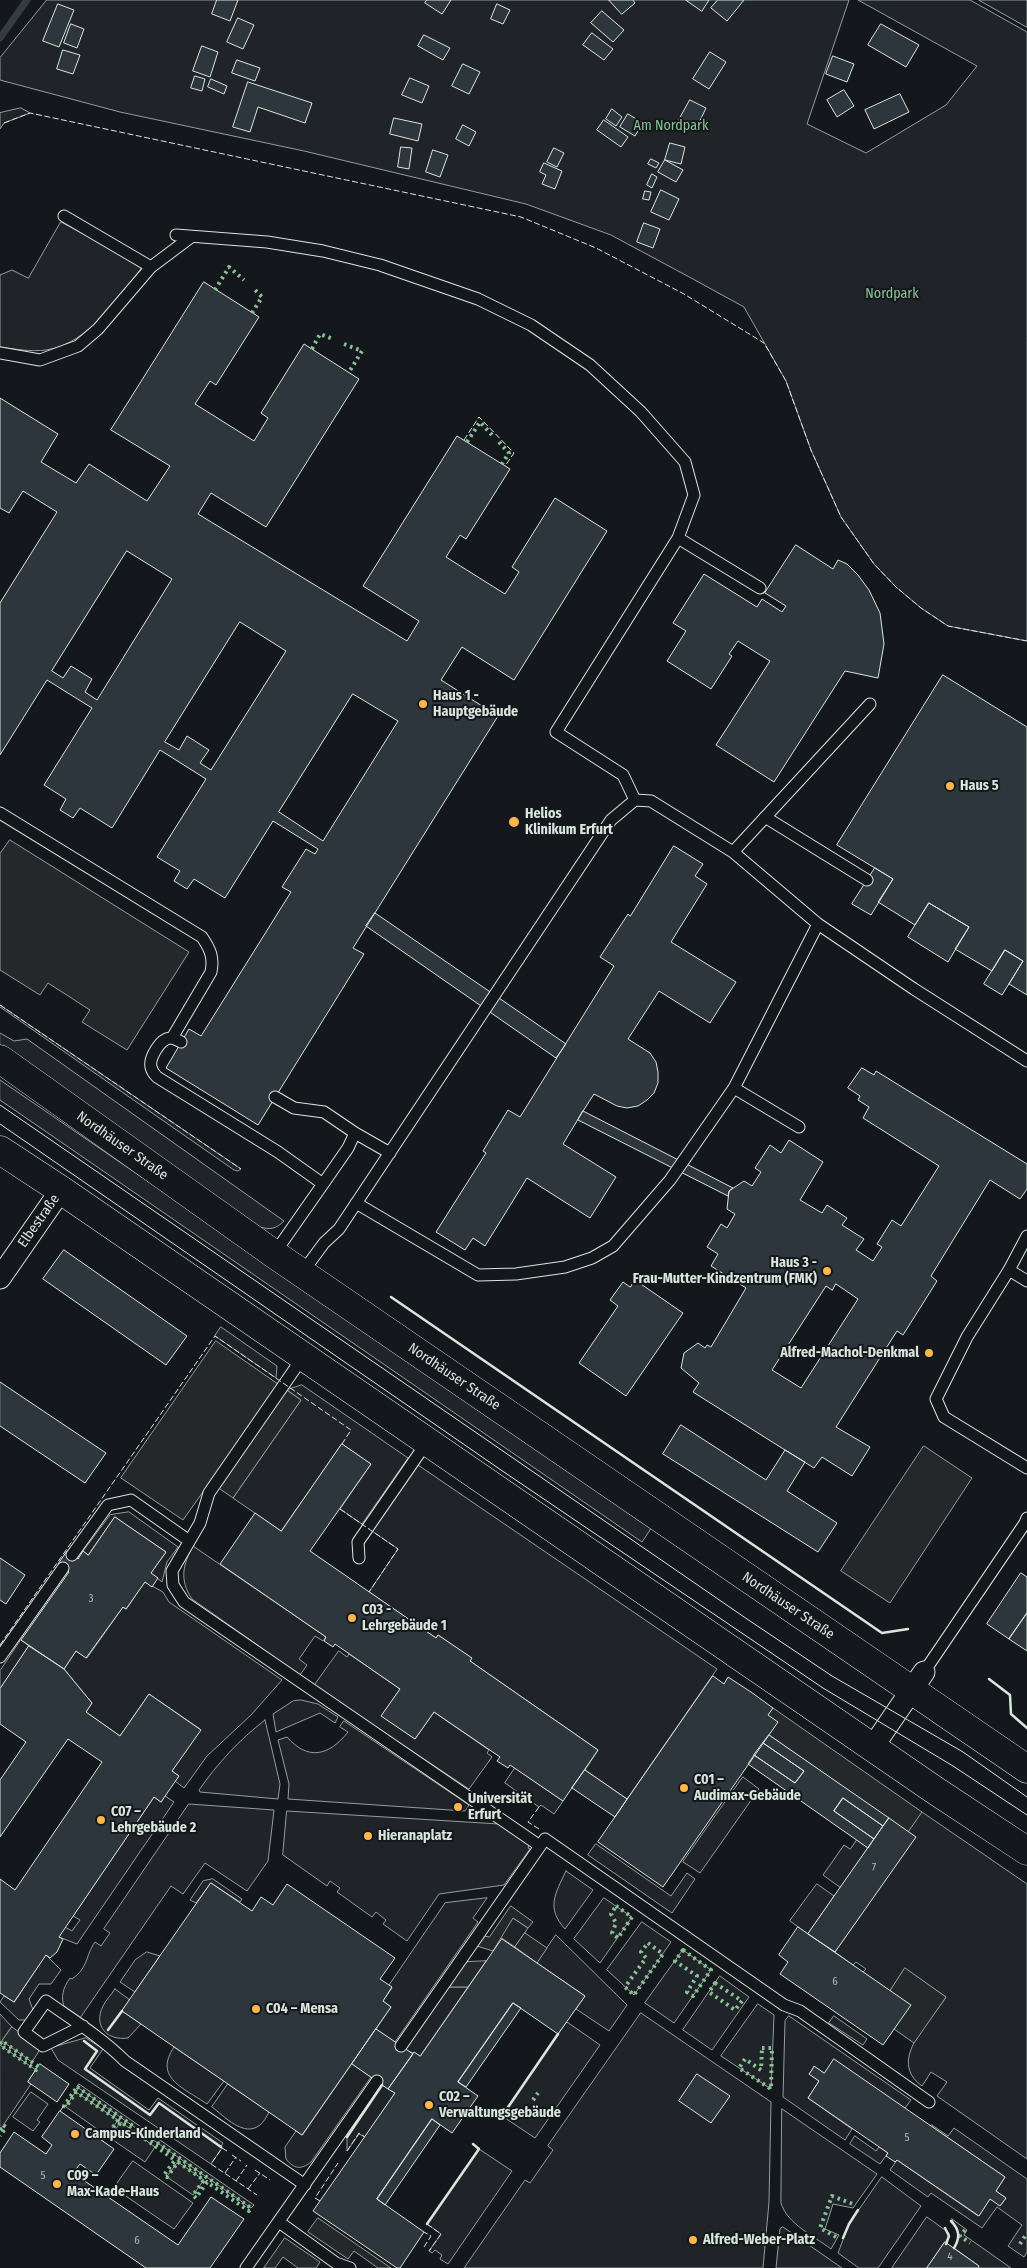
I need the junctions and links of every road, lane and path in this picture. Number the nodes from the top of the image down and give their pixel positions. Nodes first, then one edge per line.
1 (64, 216) dead end
2 (176, 235) dead end
3 (191, 237) junction
4 (151, 267) junction
5 (0, 353) edge
6 (678, 538) junction
7 (760, 588) dead end
8 (870, 704) dead end
9 (635, 800) junction
10 (0, 813) edge
11 (765, 817) junction
12 (733, 852) junction
13 (867, 880) dead end
14 (818, 924) junction
15 (0, 1059) edge
16 (1027, 1061) edge
17 (734, 1088) junction
18 (275, 1097) dead end
19 (799, 1127) dead end
20 (355, 1133) junction
21 (0, 1150) edge
22 (390, 1153) junction
23 (323, 1184) junction
24 (61, 1190) junction
25 (356, 1203) junction
26 (1027, 1236) edge
27 (274, 1254) junction
28 (1009, 1270) junction
29 (302, 1273) junction
30 (0, 1278) edge
31 (1027, 1281) edge
32 (303, 1357) junction
33 (427, 1442) junction
34 (1027, 1468) edge
35 (1027, 1518) edge
36 (188, 1540) junction
37 (72, 1555) dead end
38 (359, 1558) dead end
39 (63, 1568) dead end
40 (0, 1657) edge
41 (917, 1681) junction
42 (872, 1748) junction
43 (1027, 1769) edge
44 (542, 1843) junction
45 (1027, 1851) edge
46 (83, 2026) junction
47 (401, 2046) dead end
48 (377, 2081) dead end
49 (929, 2102) dead end
50 (305, 2185) junction
51 (279, 2222) junction
52 (246, 2268) edge
53 (350, 2268) edge

1 - 4 lane
2 - 3 lane
3 - 4 lane
3 - 6 lane
4 - 5 lane
6 - 7 lane
6 - 9 lane
8 - 11 lane
9 - 12 lane
9 - 22 lane
10 - 23 lane
11 - 12 lane
11 - 13 lane
12 - 14 lane
14 - 16 lane
14 - 17 lane
15 - 27 main road, Nordhäuser Straße
17 - 19 lane
17 - 25 lane
18 - 20 lane
20 - 22 lane
20 - 23 lane
21 - 24 main road
22 - 25 lane
23 - 27 lane
24 - 30 street, Elbestraße
24 - 32 main road
25 - 29 lane
26 - 28 lane
27 - 29 main road, Nordhäuser Straße
28 - 31 lane
28 - 34 lane
29 - 41 main road, Nordhäuser Straße
32 - 33 main road
32 - 36 lane
33 - 38 lane
33 - 42 main road
35 - 41 lane
36 - 37 lane
36 - 44 lane
39 - 40 lane
41 - 42 street
41 - 43 main road, Nordhäuser Straße
42 - 45 main road
44 - 47 lane
44 - 49 lane
46 - 46 lane
46 - 50 lane
48 - 50 lane
50 - 51 lane
51 - 52 lane
51 - 53 lane

